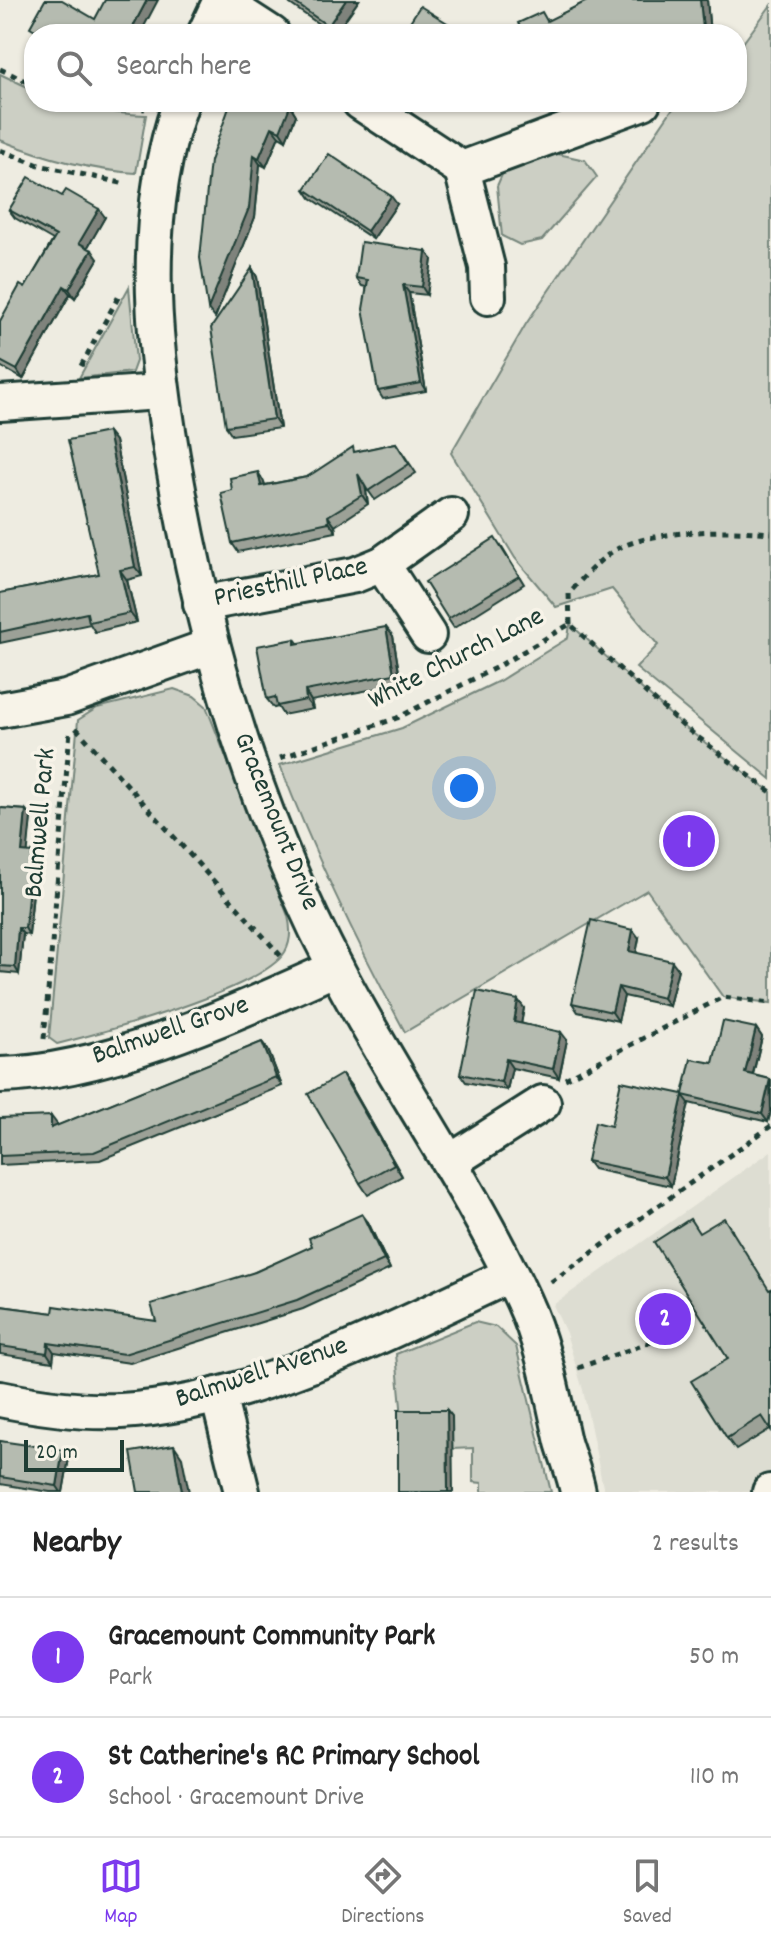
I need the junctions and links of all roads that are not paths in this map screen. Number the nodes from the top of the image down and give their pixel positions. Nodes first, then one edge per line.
1 (221, 0) edge
2 (210, 24) edge
3 (257, 24) edge
4 (179, 112) edge
5 (375, 112) edge
6 (628, 112) edge
7 (462, 169) junction
8 (494, 276) dead end
9 (160, 392) junction
10 (0, 403) edge
11 (451, 515) dead end
12 (382, 564) junction
13 (201, 604) junction
14 (428, 635) dead end
15 (211, 646) junction
16 (0, 710) edge
17 (336, 968) junction
18 (0, 1075) edge
19 (543, 1103) road end
20 (450, 1162) junction
21 (517, 1288) junction
22 (218, 1395) junction
23 (0, 1399) edge
24 (242, 1492) edge
25 (578, 1492) edge

1 - 2 street
1 - 3 street
4 - 9 street, Gracemount Drive
5 - 7 street
6 - 7 street
7 - 8 street
9 - 10 street
9 - 13 street, Gracemount Drive
11 - 12 street, Priesthill Place
12 - 13 street, Priesthill Place
12 - 14 street, Priesthill Place
13 - 15 street, Gracemount Drive
15 - 16 street
15 - 17 street, Gracemount Drive
17 - 18 street, Balmwell Grove
17 - 20 street, Gracemount Drive
19 - 20 street
20 - 21 street, Gracemount Drive
21 - 22 street, Balmwell Avenue
21 - 25 street, Gracemount Drive
22 - 23 street, Balmwell Avenue
22 - 24 street

